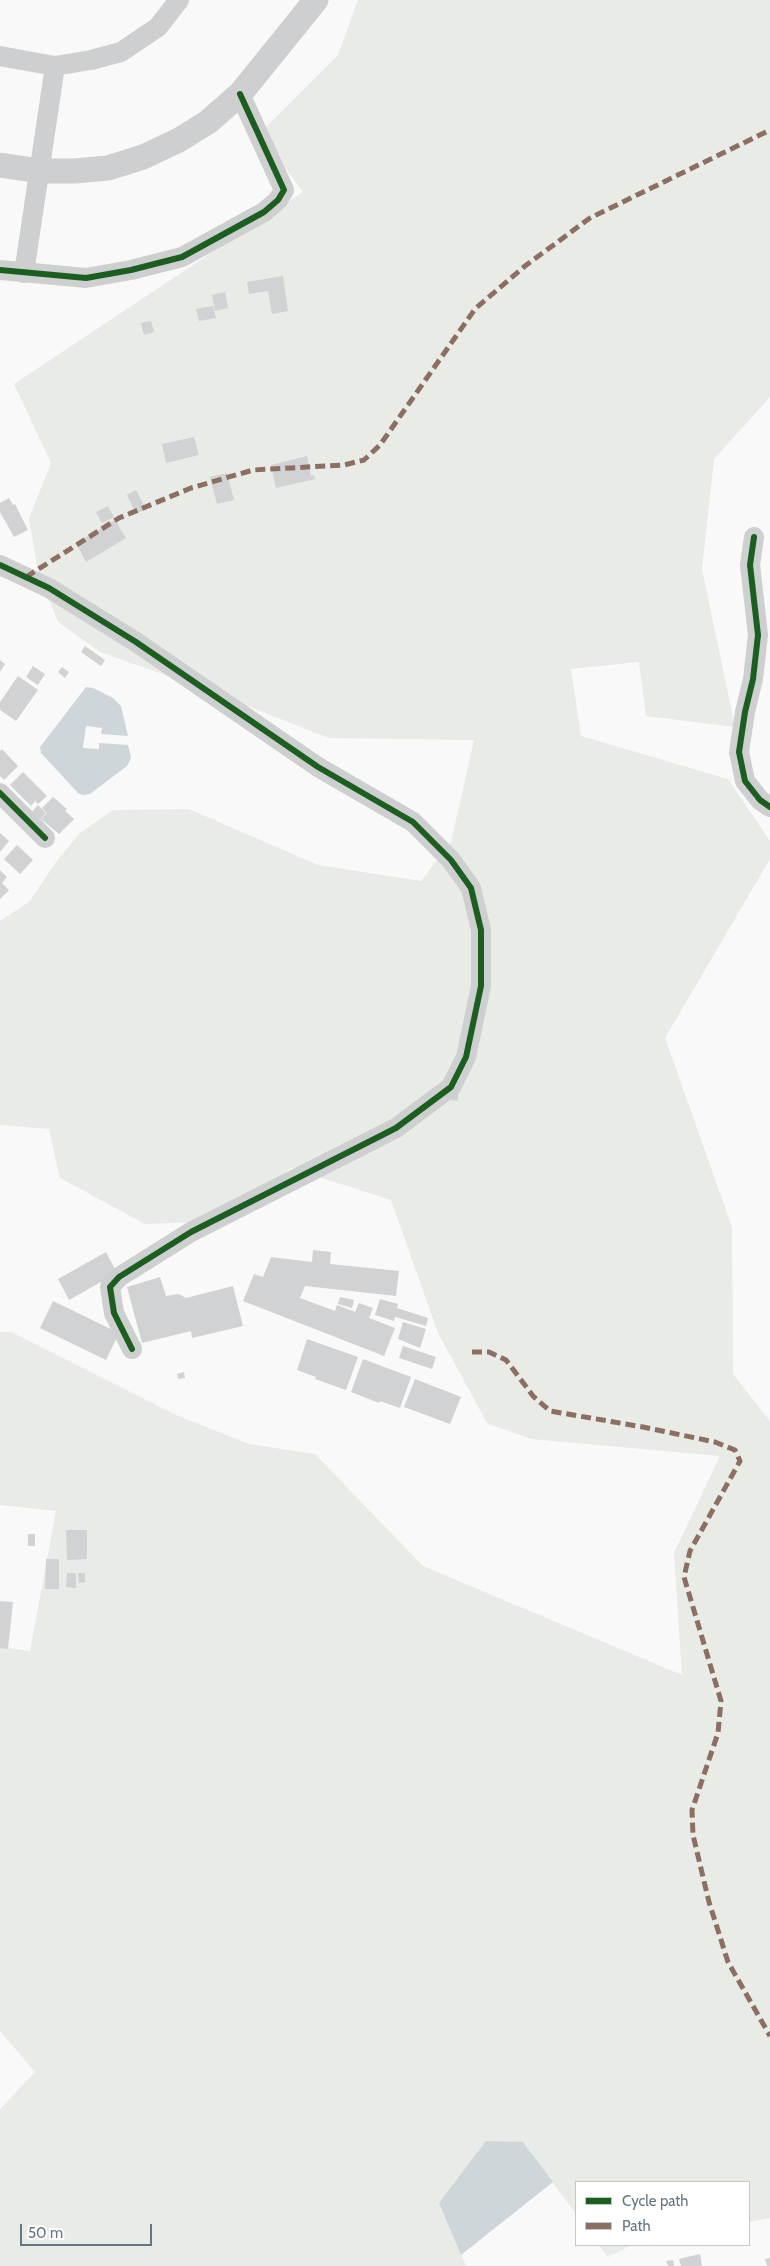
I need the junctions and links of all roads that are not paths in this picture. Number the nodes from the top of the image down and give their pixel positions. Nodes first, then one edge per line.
1 (179, 0) edge
2 (316, 0) edge
3 (0, 56) edge
4 (55, 66) junction
5 (240, 94) junction
6 (0, 165) edge
7 (40, 171) junction
8 (0, 270) edge
9 (24, 273) junction
10 (754, 537) dead end
11 (0, 565) edge
12 (0, 793) edge
13 (770, 807) edge
14 (45, 838) dead end
15 (132, 1349) dead end

1 - 4 street
2 - 5 street
3 - 4 street
4 - 7 street
5 - 7 street
5 - 9 street
6 - 7 street
7 - 9 street
8 - 9 street
10 - 13 street
11 - 15 street
12 - 14 street

